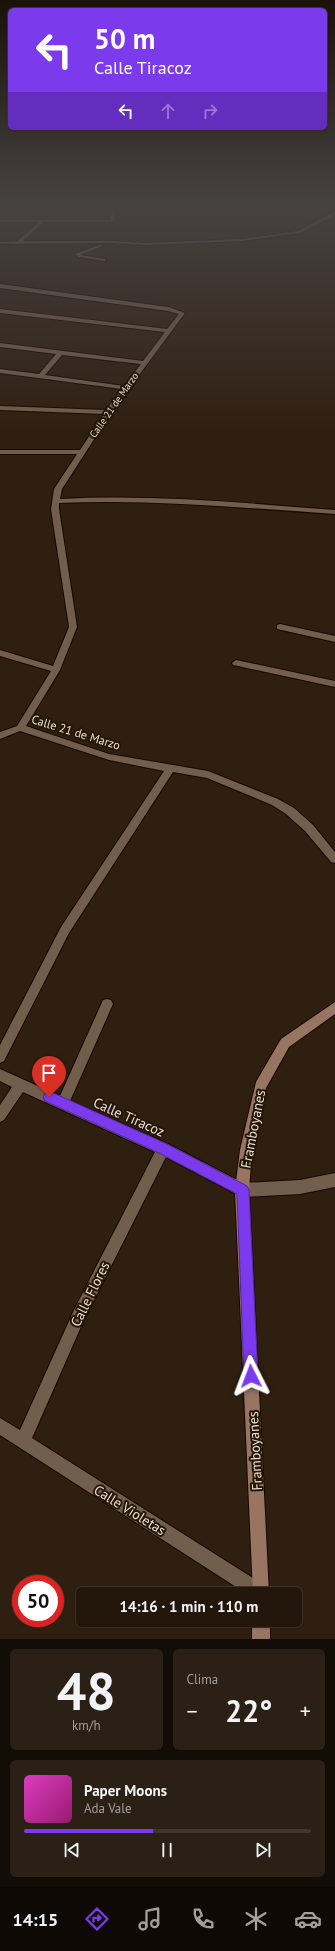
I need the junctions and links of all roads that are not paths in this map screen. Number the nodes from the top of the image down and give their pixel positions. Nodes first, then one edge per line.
1 (0, 286) edge
2 (0, 310) edge
3 (168, 331) junction
4 (0, 345) edge
5 (61, 352) junction
6 (144, 363) junction
7 (0, 371) edge
8 (40, 376) junction
9 (125, 388) junction
10 (0, 408) edge
11 (108, 412) junction
12 (0, 452) edge
13 (82, 452) junction
14 (56, 501) junction
15 (335, 512) edge
16 (280, 627) dead end
17 (335, 639) edge
18 (0, 653) edge
19 (236, 663) dead end
20 (56, 670) junction
21 (335, 684) edge
22 (20, 728) junction
23 (0, 736) edge
24 (171, 768) junction
25 (335, 859) edge
26 (107, 1004) dead end
27 (335, 1007) edge
28 (0, 1057) edge
29 (0, 1075) edge
30 (21, 1084) junction
31 (63, 1103) junction
32 (0, 1116) edge
33 (163, 1148) junction
34 (335, 1180) edge
35 (242, 1190) junction
36 (0, 1426) edge
37 (23, 1441) junction
38 (252, 1587) edge
39 (261, 1587) edge
40 (261, 1627) edge
41 (261, 1639) edge

1 - 3 street, Calle 21 de Marzo
2 - 3 street
3 - 6 street, Calle 21 de Marzo
4 - 5 street
5 - 6 street
5 - 8 street
6 - 9 street, Calle 21 de Marzo
7 - 8 street
8 - 9 street
9 - 11 street, Calle 21 de Marzo
10 - 11 street
11 - 13 street, Calle 21 de Marzo
12 - 13 street
13 - 14 street, Calle 21 de Marzo
14 - 15 street
14 - 20 street, Calle 21 de Marzo
16 - 17 street
18 - 20 street
19 - 21 street
20 - 22 street, Calle 21 de Marzo
22 - 23 street
22 - 24 street, Calle 21 de Marzo
24 - 25 street, Calle 21 de Marzo
24 - 28 street
26 - 31 street
27 - 35 main road, Framboyanes
29 - 30 street, Calle Tiracoz
30 - 31 street, Calle Tiracoz
30 - 32 street
31 - 33 street, Calle Tiracoz
33 - 35 street, Calle Tiracoz
33 - 37 street, Calle Flores
34 - 35 street
35 - 39 main road, Framboyanes
36 - 37 street, Calle Violetas
37 - 38 street, Calle Violetas
40 - 41 main road

